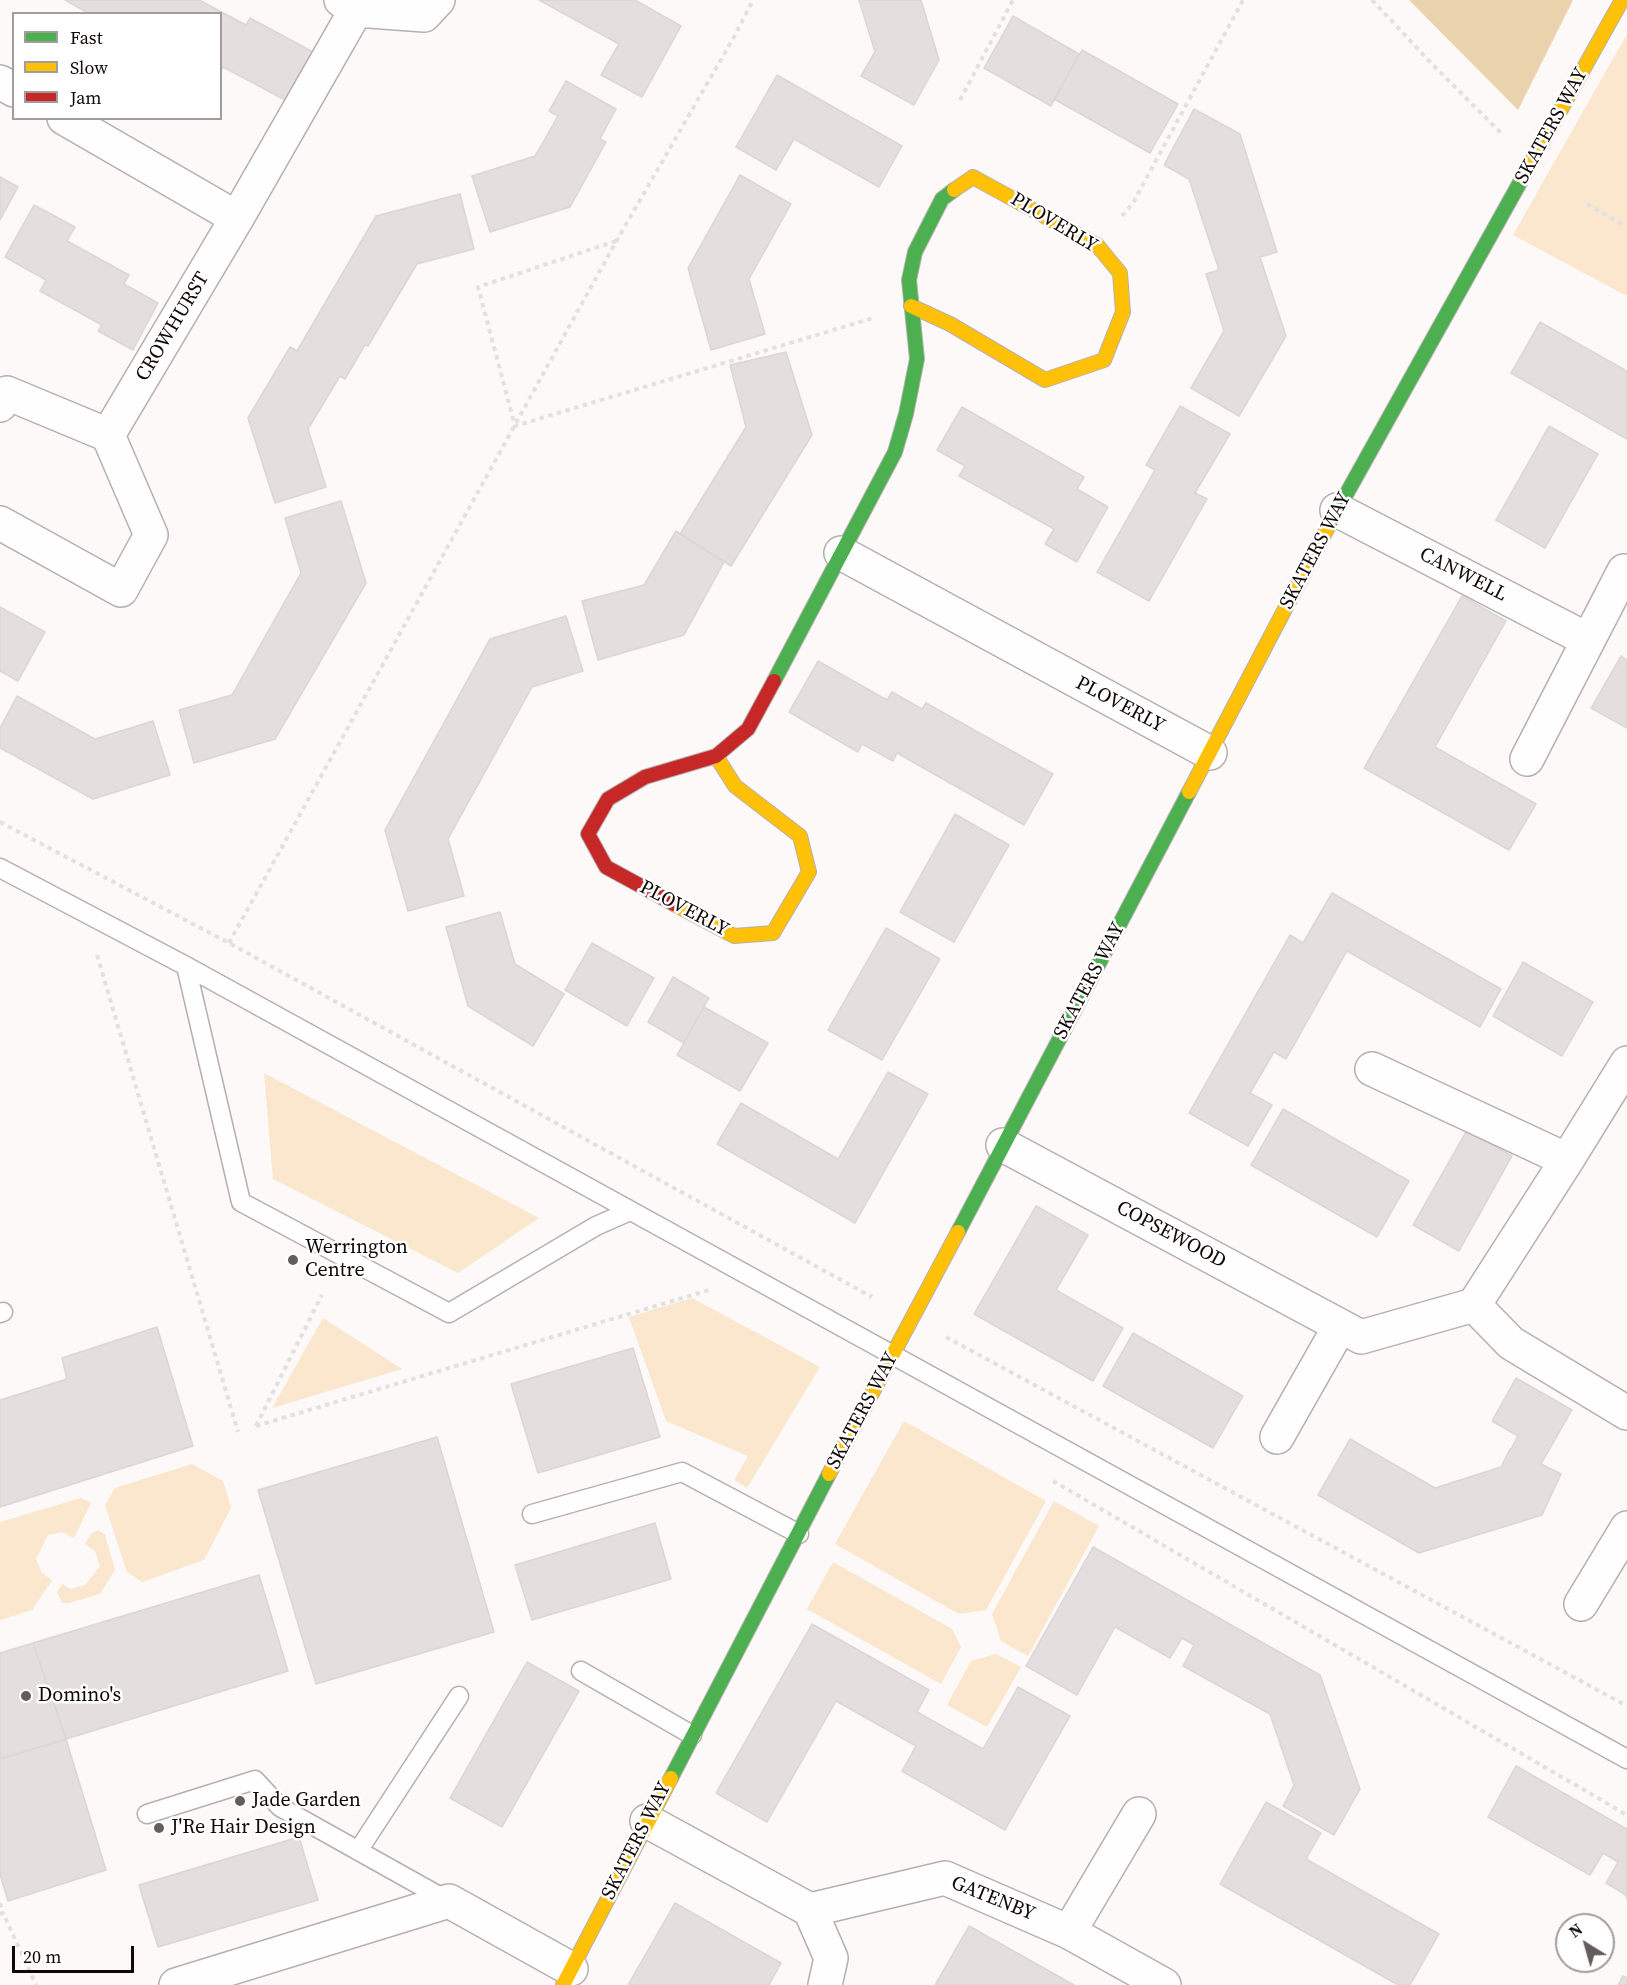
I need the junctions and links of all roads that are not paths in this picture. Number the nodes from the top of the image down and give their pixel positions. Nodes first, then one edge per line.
1 (438, 0) edge
2 (1622, 0) edge
3 (348, 5) edge
4 (67, 120) edge
5 (237, 218) junction
6 (911, 306) junction
7 (0, 405) edge
8 (108, 435) junction
9 (1337, 510) junction
10 (0, 523) edge
11 (841, 553) junction
12 (1627, 573) edge
13 (1588, 640) junction
14 (1210, 753) junction
15 (716, 756) junction
16 (1527, 759) dead end
17 (0, 868) edge
18 (186, 966) junction
19 (1627, 1063) edge
20 (1372, 1069) dead end
21 (1003, 1145) junction
22 (1567, 1160) junction
23 (630, 1211) junction
24 (1474, 1305) junction
25 (1340, 1326) junction
26 (893, 1355) junction
27 (1627, 1413) edge
28 (1276, 1437) dead end
29 (532, 1514) dead end
30 (1627, 1528) edge
31 (799, 1534) junction
32 (1581, 1604) dead end
33 (581, 1671) dead end
34 (459, 1696) dead end
35 (692, 1735) junction
36 (1627, 1760) edge
37 (147, 1814) dead end
38 (1139, 1814) dead end
39 (647, 1821) junction
40 (358, 1851) junction
41 (449, 1901) junction
42 (810, 1910) junction
43 (1069, 1932) junction
44 (567, 1977) edge
45 (176, 1985) edge
46 (825, 1985) edge
47 (1164, 1985) edge

1 - 3 street, CROWHURST
2 - 9 street, SKATERS WAY
3 - 5 street, CROWHURST
4 - 5 street
5 - 8 street, CROWHURST
6 - 6 street, PLOVERLY
6 - 11 street, PLOVERLY
7 - 8 street
8 - 10 street
9 - 13 street, CANWELL
9 - 14 street, SKATERS WAY
11 - 14 street, PLOVERLY
11 - 15 street, PLOVERLY
12 - 13 street
13 - 16 street
14 - 21 street, SKATERS WAY
15 - 15 street, PLOVERLY
17 - 18 lane
18 - 23 lane
18 - 23 lane
19 - 22 street
20 - 22 street
21 - 25 street, COPSEWOOD
21 - 26 street, SKATERS WAY
22 - 24 street
23 - 26 lane
24 - 25 street, COPSEWOOD
24 - 27 street
25 - 28 street
26 - 31 street, SKATERS WAY
26 - 36 lane
29 - 31 lane
30 - 32 street
31 - 35 street, SKATERS WAY
33 - 35 lane
34 - 40 lane
35 - 39 street, SKATERS WAY
37 - 40 lane
38 - 43 street
39 - 42 street
39 - 44 street, SKATERS WAY
40 - 41 lane
41 - 44 street, SKATERS WAY
41 - 45 street
42 - 43 street, GATENBY
42 - 46 street
43 - 47 street, GATENBY

